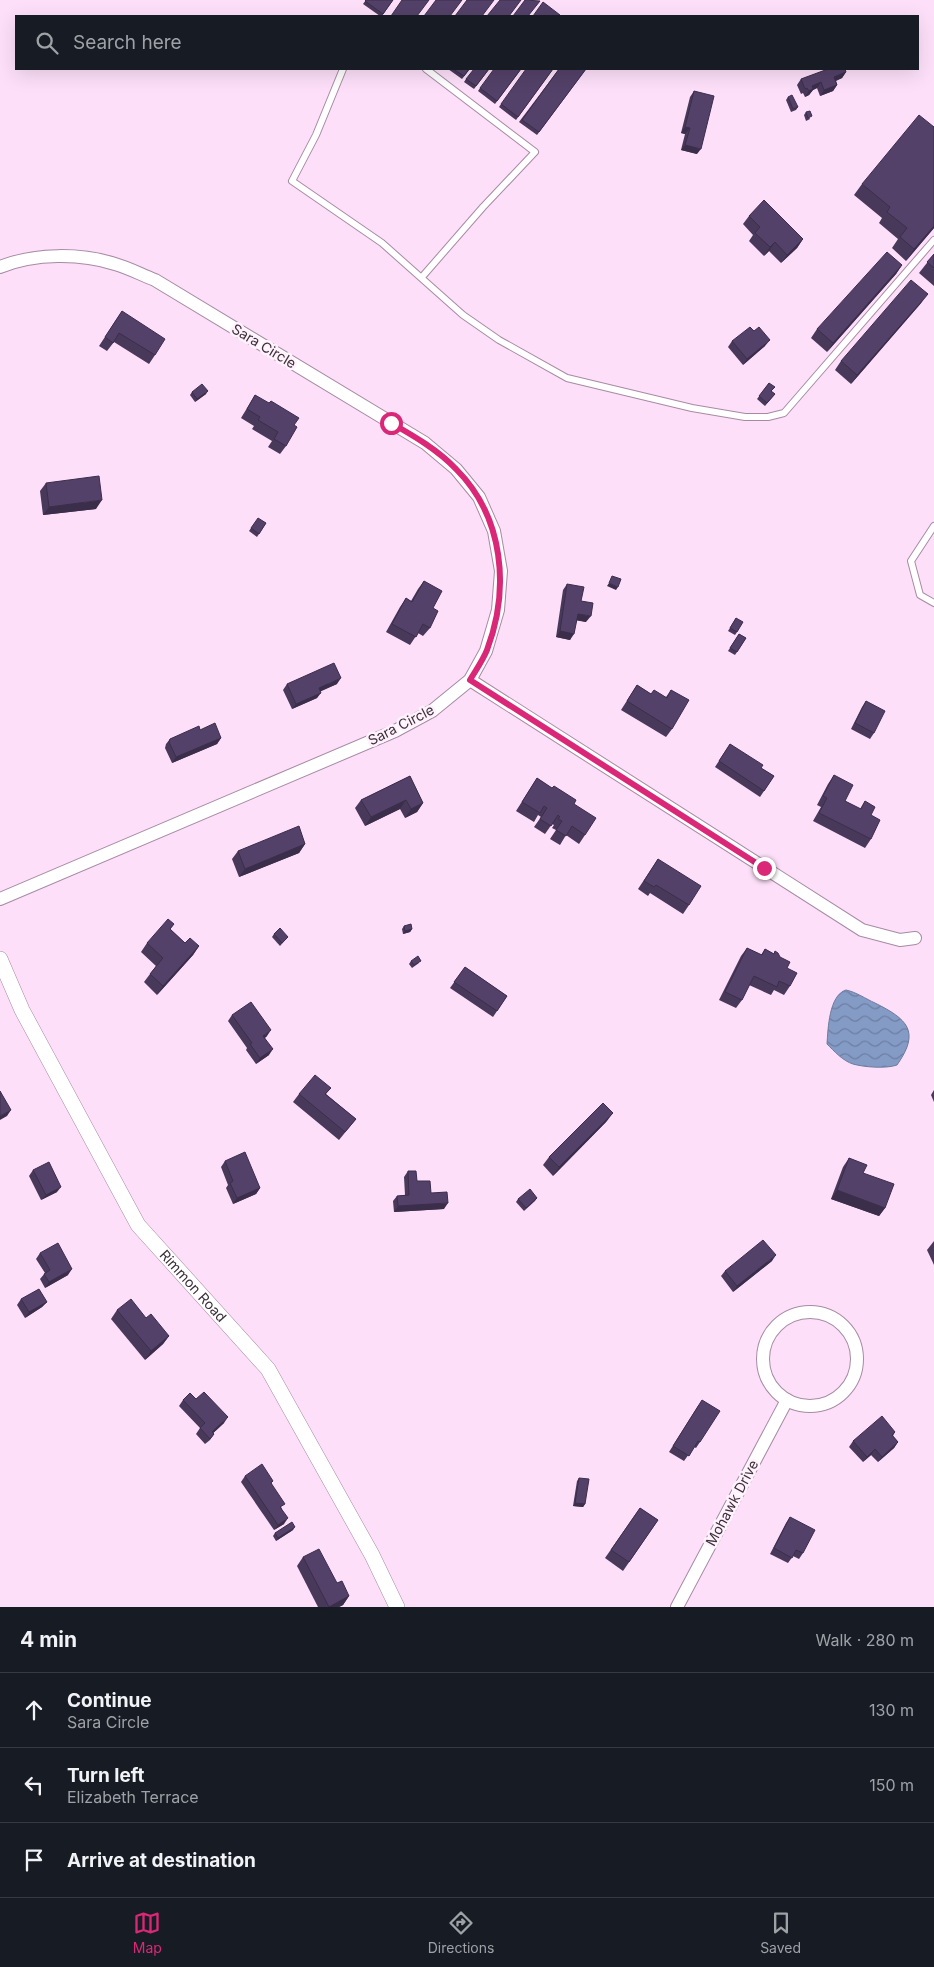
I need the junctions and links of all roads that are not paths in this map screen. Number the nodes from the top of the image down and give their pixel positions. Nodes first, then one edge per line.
1 (343, 70) edge
2 (427, 70) edge
3 (934, 240) edge
4 (0, 267) edge
5 (422, 277) junction
6 (934, 526) edge
7 (934, 603) edge
8 (470, 680) junction
9 (0, 898) edge
10 (915, 938) dead end
11 (0, 959) edge
12 (787, 1400) junction
13 (396, 1607) edge
14 (677, 1607) edge

1 - 5 lane
2 - 5 lane
3 - 5 lane
4 - 8 street, Sara Circle
6 - 7 lane
8 - 9 street, Sara Circle
8 - 10 street
11 - 13 street, Rimmon Road
12 - 12 street
12 - 14 street, Mohawk Drive

